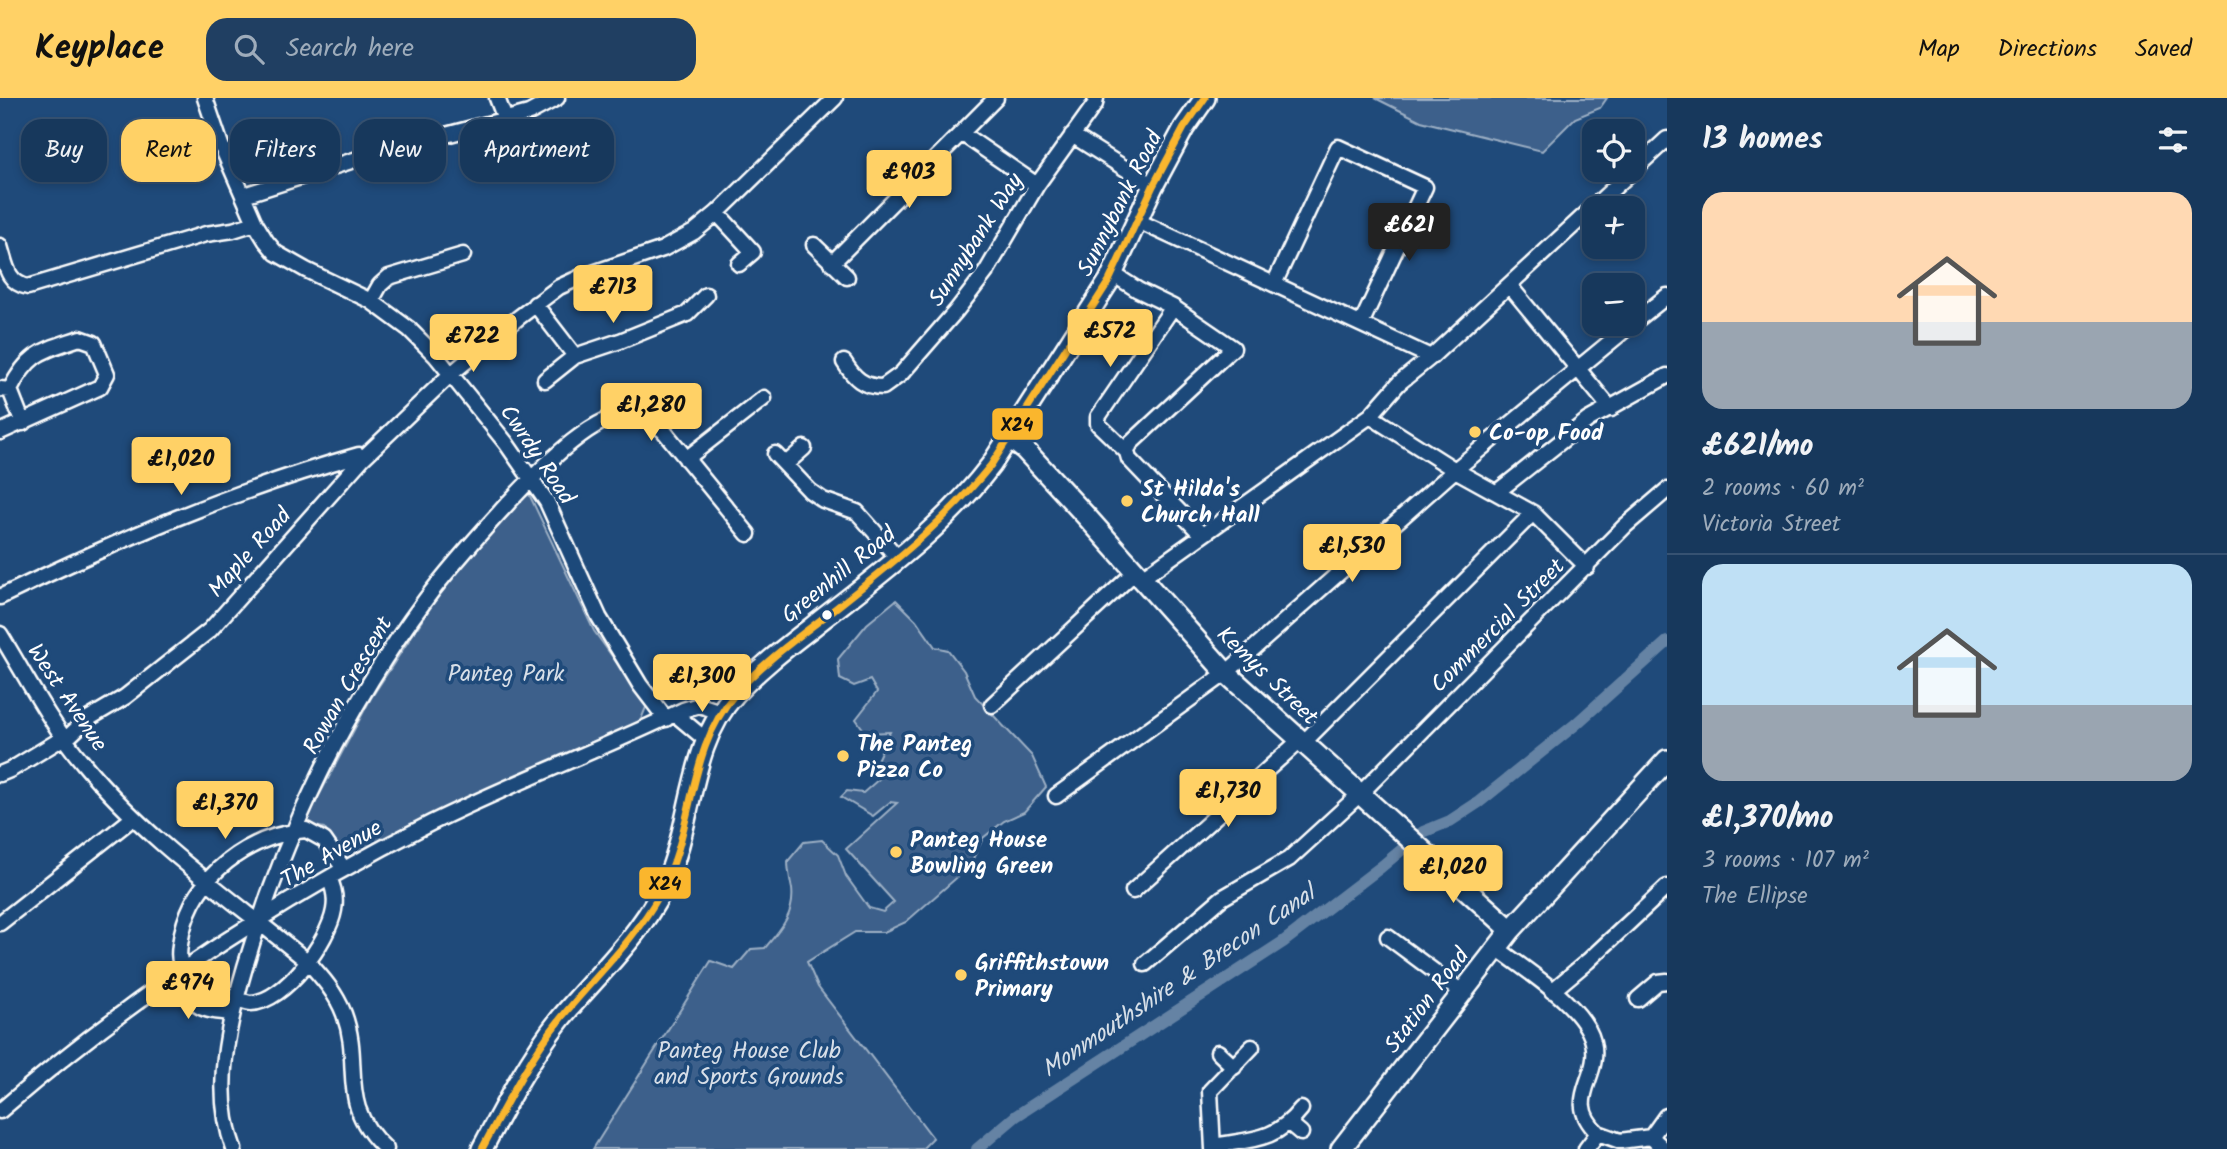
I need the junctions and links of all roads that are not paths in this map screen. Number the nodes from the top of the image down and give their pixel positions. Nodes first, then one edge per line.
1 (205, 98) edge
2 (497, 98) edge
3 (557, 98) edge
4 (835, 98) edge
5 (996, 98) edge
6 (1096, 98) edge
7 (1205, 98) edge
8 (505, 119) joint
9 (460, 131) edge
10 (961, 133) junction
11 (1072, 135) junction
12 (1667, 140) edge
13 (1037, 186) junction
14 (1153, 186) junction
15 (244, 195) junction
16 (717, 213) junction
17 (1138, 221) junction
18 (255, 223) junction
19 (814, 245) dead end
20 (0, 246) edge
21 (463, 255) dead end
22 (832, 263) junction
23 (739, 264) dead end
24 (1113, 274) junction
25 (847, 277) dead end
26 (1274, 284) junction
27 (1509, 285) junction
28 (706, 295) dead end
29 (1667, 296) edge
30 (371, 301) junction
31 (535, 304) junction
32 (1173, 307) junction
33 (1645, 313) edge
34 (1361, 324) junction
35 (1616, 336) edge
36 (575, 356) junction
37 (1431, 357) junction
38 (844, 362) dead end
39 (1577, 367) junction
40 (451, 374) junction
41 (1667, 376) edge
42 (545, 380) dead end
43 (5, 390) edge
44 (764, 398) dead end
45 (1611, 409) junction
46 (1370, 416) junction
47 (23, 423) junction
48 (0, 432) edge
49 (1008, 437) junction
50 (804, 448) dead end
51 (1127, 452) junction
52 (362, 459) junction
53 (686, 459) junction
54 (1455, 470) junction
55 (531, 479) junction
56 (1667, 490) edge
57 (1497, 492) junction
58 (1533, 513) junction
59 (748, 534) dead end
60 (1202, 535) junction
61 (898, 558) junction
62 (1587, 567) junction
63 (1139, 575) junction
64 (0, 597) edge
65 (0, 634) edge
66 (1226, 673) junction
67 (992, 705) dead end
68 (721, 712) junction
69 (670, 716) junction
70 (64, 739) junction
71 (706, 740) junction
72 (1301, 742) junction
73 (1667, 760) edge
74 (0, 774) edge
75 (1360, 794) junction
76 (1056, 796) dead end
77 (133, 818) junction
78 (293, 832) junction
79 (344, 869) junction
80 (329, 878) junction
81 (207, 881) junction
82 (1667, 887) edge
83 (1133, 891) dead end
84 (258, 921) junction
85 (0, 923) edge
86 (1511, 930) junction
87 (1388, 937) dead end
88 (1497, 948) junction
89 (307, 961) junction
90 (1145, 964) dead end
91 (178, 973) junction
92 (1667, 981) edge
93 (1552, 991) junction
94 (1462, 992) junction
95 (1638, 999) dead end
96 (234, 1006) junction
97 (1252, 1047) dead end
98 (1218, 1052) dead end
99 (1234, 1067) junction
100 (1301, 1109) dead end
101 (0, 1111) edge
102 (1666, 1116) edge
103 (1598, 1133) junction
104 (1651, 1137) junction
105 (1213, 1147) edge
106 (234, 1149) edge
107 (386, 1149) edge
108 (482, 1149) edge
109 (1341, 1149) edge
110 (1586, 1149) edge
111 (1664, 1149) edge

1 - 15 street, Cwrdy Road
2 - 8 street
3 - 8 street
4 - 16 street, Maple Road
5 - 10 street
6 - 11 street, Sunnybank Way
7 - 14 street, Sunnybank Road
9 - 15 street
10 - 13 street
10 - 22 street
11 - 13 street, Sunnybank Way
11 - 14 street
12 - 27 street
13 - 38 street, Sunnybank Way
14 - 17 street, Sunnybank Road
15 - 18 street, Cwrdy Road
16 - 23 street
16 - 31 street, Maple Road
17 - 24 street, Sunnybank Road
17 - 26 street
18 - 20 street
18 - 30 street, Cwrdy Road
19 - 22 street
21 - 30 street
22 - 25 street
24 - 32 street
24 - 49 street, Sunnybank Road
26 - 34 street
26 - 34 street
27 - 37 street
27 - 39 street
28 - 36 street
29 - 33 street
30 - 40 street, Cwrdy Road
31 - 36 street
31 - 40 street, Maple Road
32 - 51 street
32 - 51 street
34 - 37 street
35 - 39 street
36 - 42 street
37 - 46 street
39 - 45 street
39 - 54 street
40 - 52 street, Maple Road
40 - 55 street, Cwrdy Road
41 - 45 street
43 - 47 street
43 - 47 street
44 - 53 street
45 - 57 street
46 - 54 street
46 - 60 street
47 - 48 street
49 - 61 street, Greenhill Road
49 - 63 street, Kemys Street
50 - 61 street
51 - 60 street
52 - 64 street
52 - 70 street, Maple Road
53 - 55 street, Rowan Crescent
53 - 59 street, Rowan Crescent
54 - 57 street
54 - 66 street
55 - 69 street, Cwrdy Road
55 - 78 street, Rowan Crescent
56 - 62 street, Commercial Street
57 - 58 street
58 - 62 street
58 - 72 street
60 - 63 street
61 - 68 street, Greenhill Road
62 - 75 street, Commercial Street
63 - 66 street, Kemys Street
63 - 67 street
65 - 70 street, West Avenue
66 - 72 street, Kemys Street
66 - 76 street
68 - 69 street, The Avenue
68 - 71 street, Greenhill Road
69 - 71 street, Cwrdy Road
69 - 79 street, The Avenue
70 - 74 street, Maple Road
70 - 77 street, West Avenue
71 - 108 street, Greenhill Road
72 - 75 street, Kemys Street
72 - 83 street
73 - 86 street, Station Road
75 - 86 street, Kemys Street
75 - 90 street, Commercial Street
77 - 81 street, West Avenue
77 - 85 street
78 - 79 street
78 - 81 street
78 - 84 street, Rowan Crescent
79 - 80 street, The Avenue
80 - 84 street, The Avenue
80 - 89 street
81 - 84 street, West Avenue
81 - 91 street
82 - 93 street
84 - 89 street, West Avenue
84 - 91 street, The Avenue
84 - 96 street, Rowan Crescent
86 - 88 street, Station Road
87 - 94 street
88 - 93 street
88 - 94 street, Station Road
89 - 96 street
89 - 107 street, West Avenue
91 - 96 street
91 - 101 street, The Avenue
92 - 95 street
93 - 103 street
94 - 109 street, Station Road
96 - 106 street, Rowan Crescent
97 - 99 street
98 - 99 street
99 - 105 street
100 - 105 street
102 - 104 street
103 - 104 street
103 - 110 street
104 - 111 street

